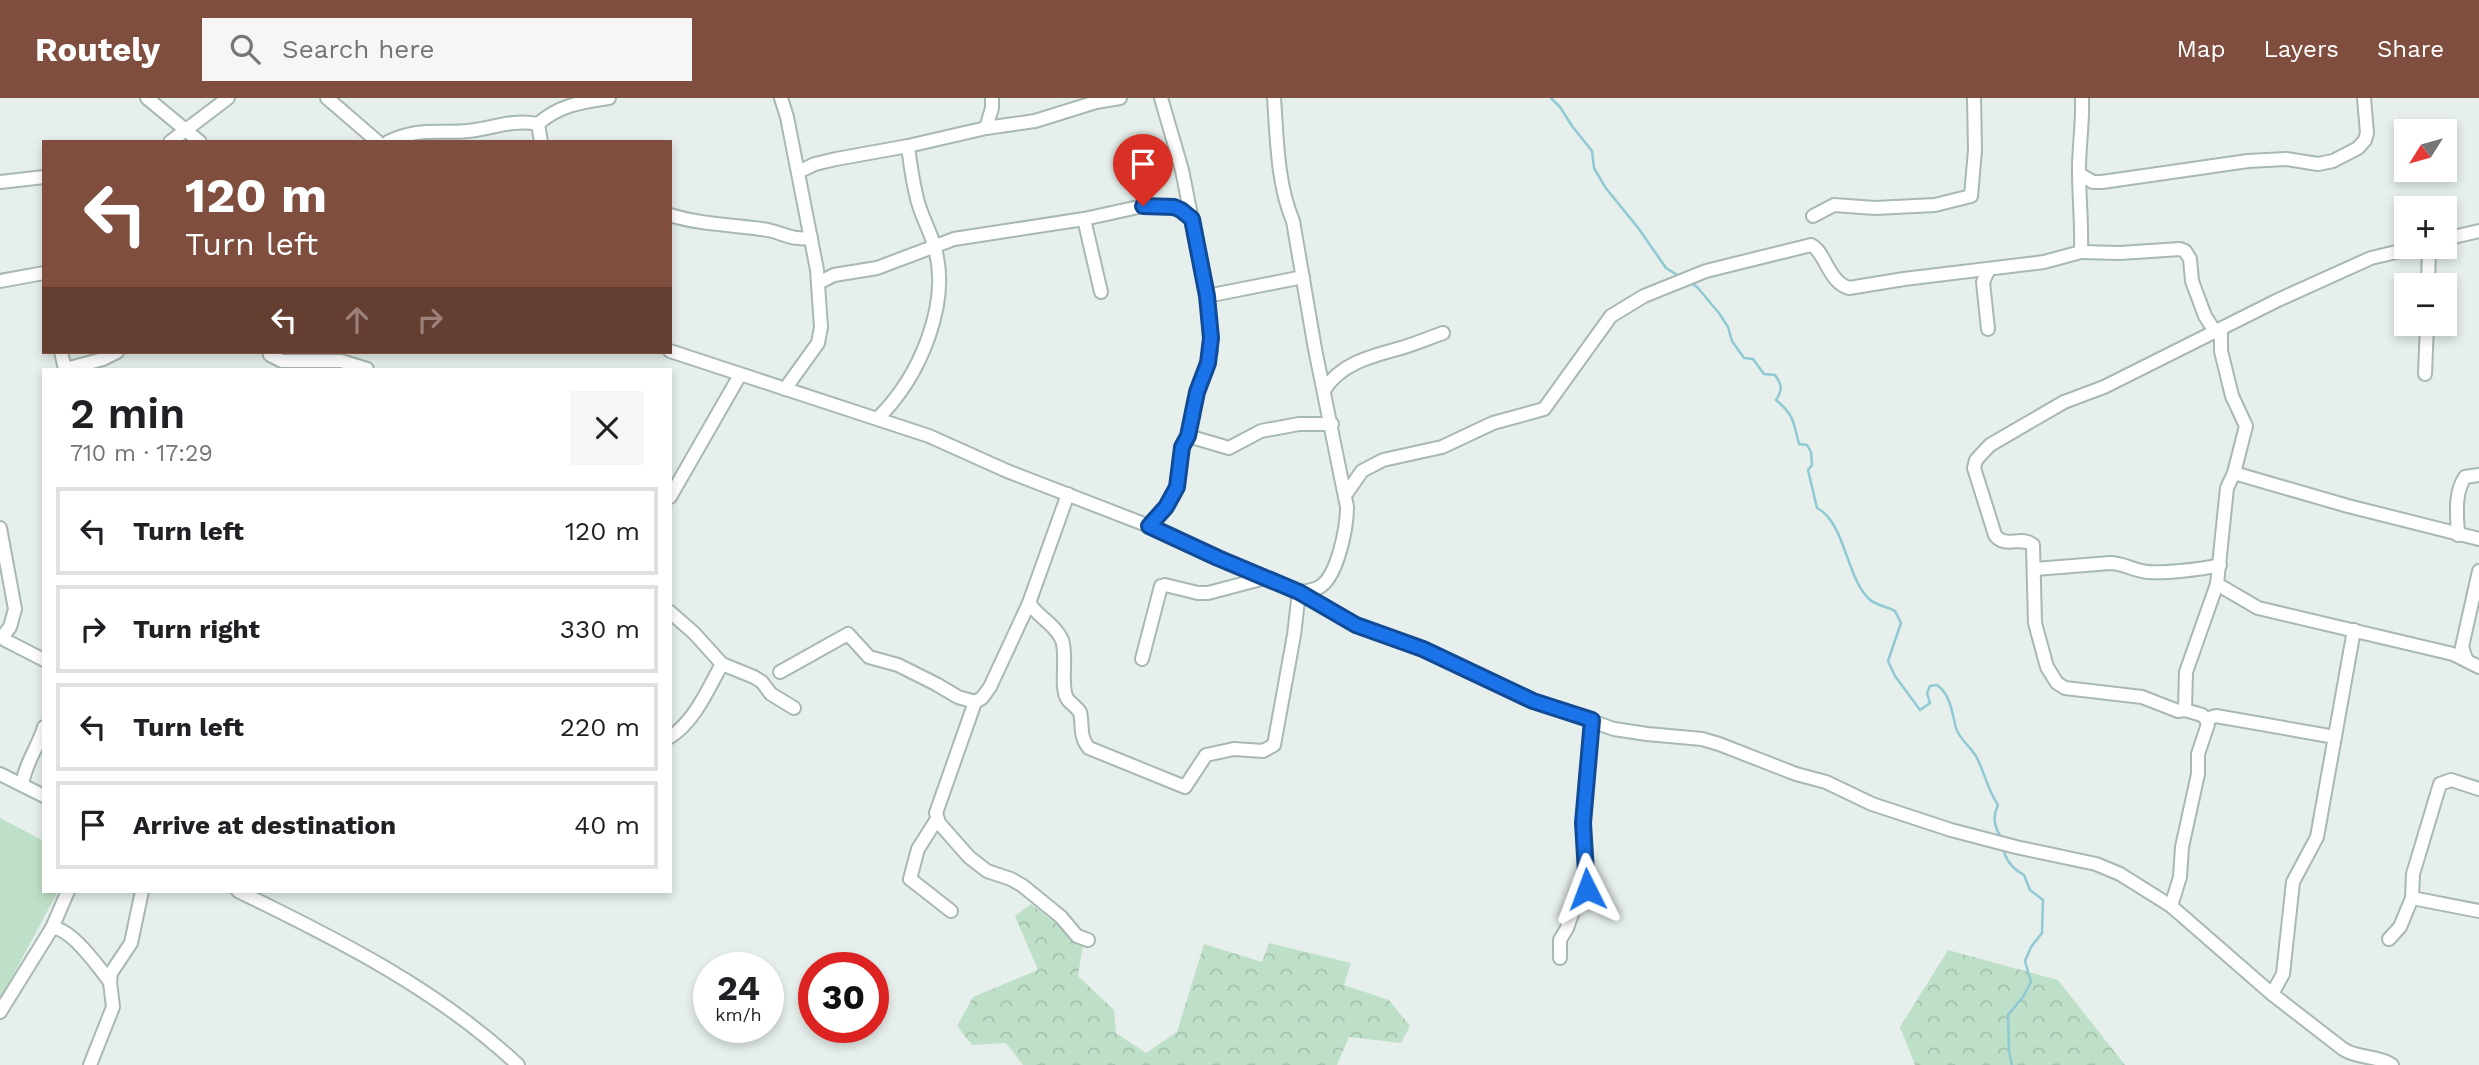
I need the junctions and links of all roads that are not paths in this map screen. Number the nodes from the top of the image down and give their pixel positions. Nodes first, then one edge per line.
1 (147, 98) edge
2 (228, 98) edge
3 (327, 98) edge
4 (609, 98) edge
5 (781, 98) edge
6 (992, 98) edge
7 (1120, 98) edge
8 (1161, 98) edge
9 (1274, 98) edge
10 (1974, 98) edge
11 (2082, 98) edge
12 (2364, 98) edge
13 (538, 124) junction
14 (986, 128) junction
15 (184, 130) junction
16 (172, 140) edge
17 (197, 140) edge
18 (376, 140) edge
19 (393, 140) edge
20 (541, 140) edge
21 (908, 146) junction
22 (798, 172) junction
23 (2079, 174) junction
24 (42, 177) edge
25 (0, 182) edge
26 (672, 216) edge
27 (1813, 216) dead end
28 (1084, 219) junction
29 (1192, 219) junction
30 (2479, 231) edge
31 (2457, 236) edge
32 (811, 238) junction
33 (935, 247) junction
34 (2081, 252) junction
35 (2394, 252) edge
36 (1988, 271) junction
37 (42, 273) edge
38 (1303, 277) junction
39 (0, 281) edge
40 (818, 283) junction
41 (1101, 292) dead end
42 (1207, 296) junction
43 (1988, 329) dead end
44 (2219, 331) junction
45 (1443, 333) dead end
46 (2427, 336) edge
47 (672, 352) edge
48 (113, 354) edge
49 (271, 354) edge
50 (70, 368) edge
51 (364, 368) edge
52 (2425, 374) dead end
53 (740, 375) junction
54 (785, 389) junction
55 (1324, 390) junction
56 (879, 418) junction
57 (1332, 424) junction
58 (1188, 436) junction
59 (2234, 473) junction
60 (2479, 475) edge
61 (672, 493) edge
62 (1068, 494) junction
63 (1346, 494) junction
64 (1149, 526) junction
65 (0, 528) edge
66 (2458, 535) junction
67 (2478, 542) edge
68 (2220, 565) junction
69 (2035, 569) junction
70 (2479, 571) edge
71 (1265, 578) junction
72 (2217, 583) junction
73 (1299, 592) junction
74 (1029, 603) junction
75 (672, 614) edge
76 (2354, 630) junction
77 (2460, 653) junction
78 (42, 659) edge
79 (1142, 659) dead end
80 (722, 664) junction
81 (2479, 667) edge
82 (780, 672) dead end
83 (975, 702) junction
84 (794, 708) dead end
85 (2185, 710) junction
86 (2207, 719) junction
87 (1592, 720) junction
88 (42, 733) edge
89 (672, 736) edge
90 (2335, 737) junction
91 (0, 774) edge
92 (22, 785) junction
93 (2479, 789) edge
94 (42, 795) edge
95 (937, 819) junction
96 (67, 893) edge
97 (142, 893) edge
98 (242, 893) edge
99 (2412, 898) junction
100 (2171, 906) junction
101 (951, 911) dead end
102 (2479, 911) edge
103 (52, 928) junction
104 (2389, 939) dead end
105 (1088, 940) dead end
106 (1560, 958) dead end
107 (110, 982) junction
108 (2272, 994) junction
109 (0, 1012) edge
110 (90, 1065) edge
111 (518, 1065) edge
112 (2392, 1065) edge

1 - 15 street
2 - 15 street
3 - 18 street
4 - 13 street
5 - 22 street
6 - 14 street
7 - 14 street
8 - 29 street
9 - 38 street
10 - 27 street
11 - 23 street
12 - 23 street
13 - 19 street
13 - 20 street
14 - 21 street
15 - 16 street
15 - 17 street
21 - 22 street
21 - 33 street
22 - 32 street
23 - 34 street
24 - 25 street
26 - 32 street
28 - 29 street
28 - 33 street
28 - 41 street
29 - 42 street
30 - 31 street
32 - 40 street
33 - 40 street
33 - 56 street
34 - 36 street
34 - 44 street
35 - 44 street
36 - 43 street
36 - 63 street
37 - 39 street
38 - 42 street
38 - 55 street
40 - 54 street
42 - 58 street
44 - 59 street
44 - 69 street
45 - 55 street
46 - 52 street
47 - 53 street
48 - 50 street
49 - 51 street
53 - 54 street
53 - 61 street
54 - 56 street
55 - 57 street
56 - 62 street
57 - 58 street
57 - 63 street
58 - 64 street
59 - 66 street
59 - 68 street
60 - 66 street
62 - 64 street
62 - 74 street
63 - 73 street
64 - 71 street
65 - 78 street
66 - 67 street
68 - 69 street
68 - 72 street
69 - 85 street
70 - 77 street
71 - 73 street
71 - 79 street
72 - 76 street
72 - 85 street
73 - 74 street
73 - 87 street
74 - 83 street
75 - 80 street
76 - 77 street
76 - 90 street
77 - 81 street
80 - 84 street
80 - 89 street
82 - 83 street
83 - 95 street
85 - 86 street
86 - 90 street
86 - 100 street
87 - 100 street
87 - 106 street
88 - 92 street
90 - 108 street
91 - 92 street
92 - 94 street
93 - 99 street
95 - 101 street
95 - 105 street
96 - 103 street
97 - 107 street
98 - 111 street
99 - 102 street
99 - 104 street
100 - 108 street
103 - 107 street
103 - 109 street
107 - 110 street
108 - 112 street

